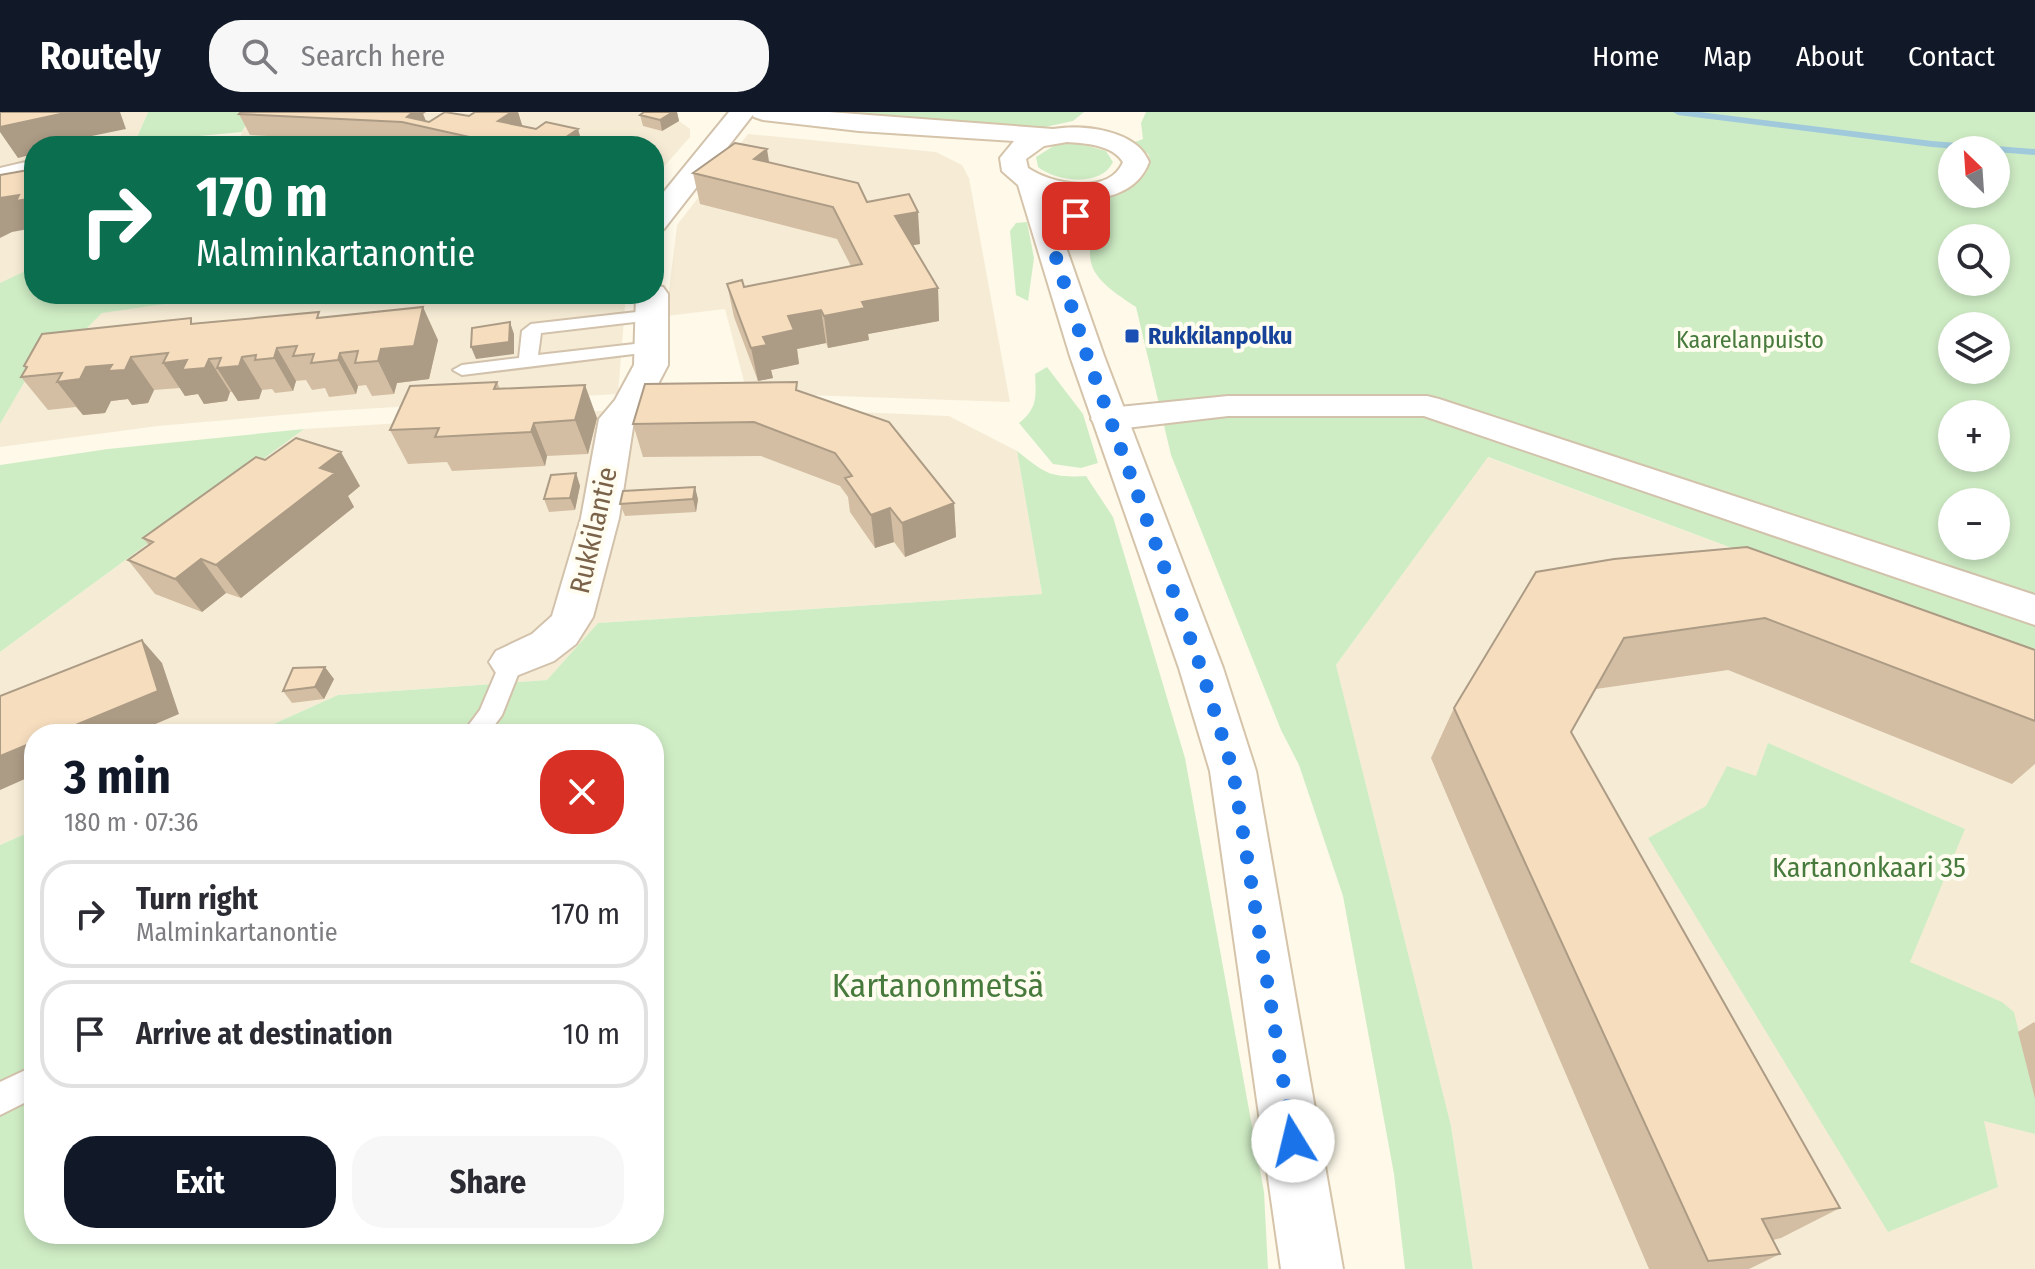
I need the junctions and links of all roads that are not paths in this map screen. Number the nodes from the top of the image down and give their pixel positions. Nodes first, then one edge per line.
1 (742, 112) edge
2 (763, 112) edge
3 (1112, 125) edge
4 (945, 130) junction
5 (1059, 135) junction
6 (1013, 158) junction
7 (24, 170) edge
8 (0, 176) edge
9 (1031, 183) junction
10 (1096, 190) junction
11 (664, 210) edge
12 (1054, 251) junction
13 (653, 319) edge
14 (528, 362) junction
15 (462, 370) dead end
16 (1109, 419) junction
17 (2035, 610) edge
18 (511, 662) joint
19 (482, 724) edge
20 (24, 1086) edge
21 (0, 1099) edge
22 (1312, 1269) edge

1 - 11 street
2 - 4 street
3 - 5 street
3 - 5 street
3 - 10 street
4 - 5 street
4 - 6 street
5 - 6 street
6 - 9 street
7 - 8 street
9 - 10 street
9 - 12 street
10 - 12 street
12 - 16 street
13 - 14 lane
13 - 14 lane
13 - 18 street, Rukkilantie
14 - 15 lane
16 - 17 street
16 - 22 street
18 - 19 lane, Rukkilantie
20 - 21 lane

